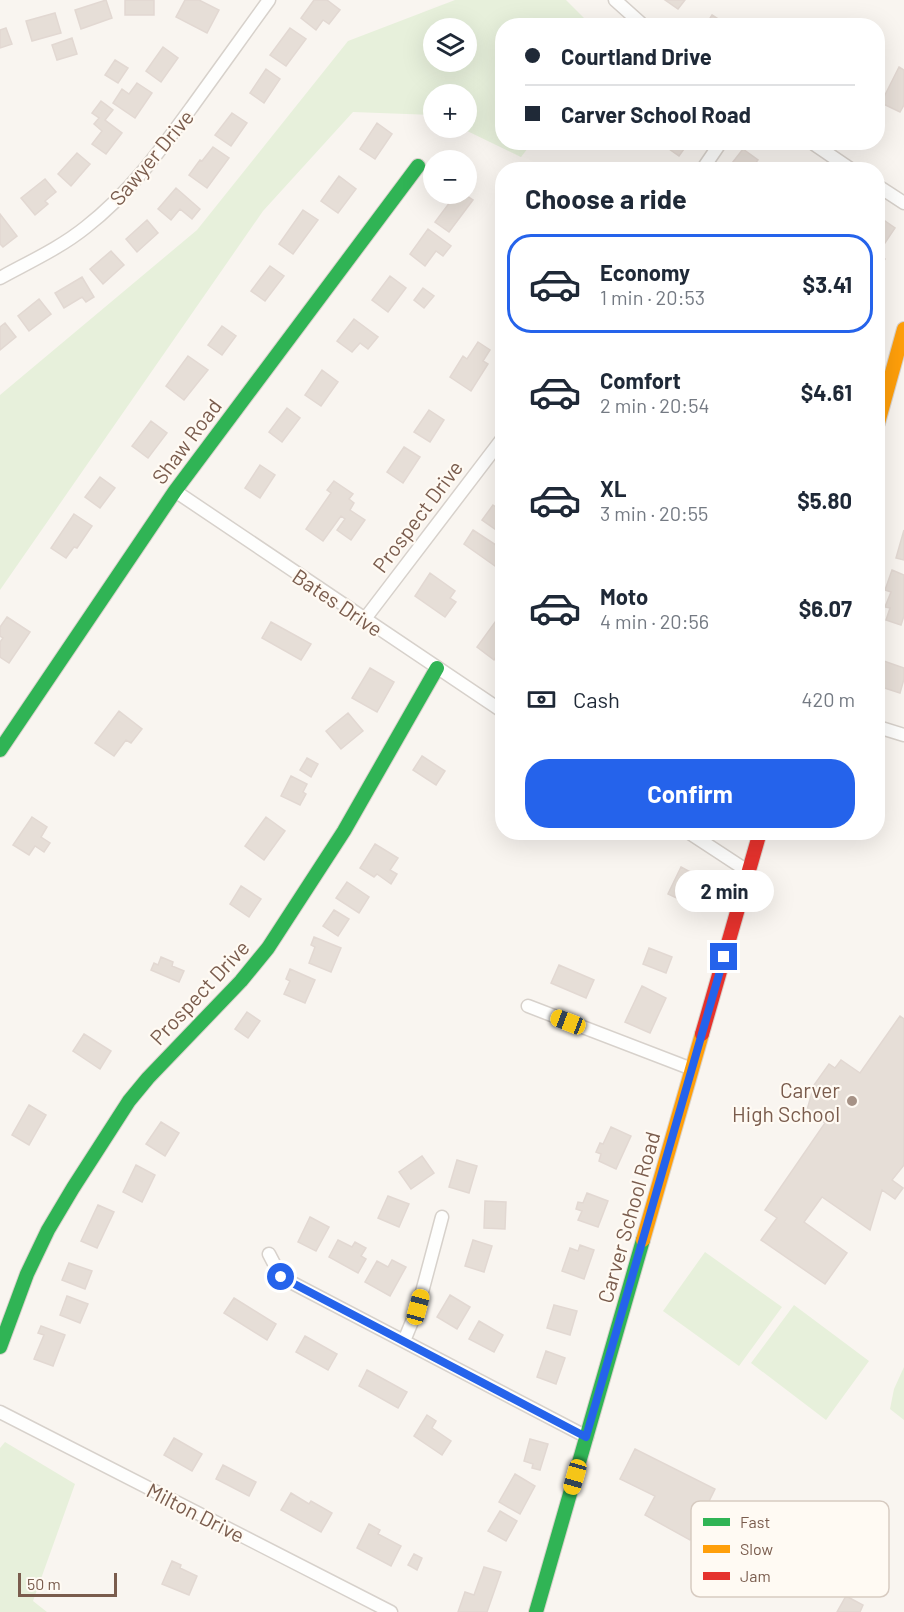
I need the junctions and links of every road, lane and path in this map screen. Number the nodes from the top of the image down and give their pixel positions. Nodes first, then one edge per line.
1 (269, 0) edge
2 (615, 0) edge
3 (635, 18) edge
4 (823, 150) edge
5 (840, 162) edge
6 (418, 166) dead end
7 (885, 191) edge
8 (904, 203) edge
9 (0, 278) edge
10 (904, 329) edge
11 (885, 398) edge
12 (495, 447) edge
13 (175, 491) junction
14 (364, 620) junction
15 (437, 668) junction
16 (495, 706) edge
17 (885, 730) edge
18 (904, 735) edge
19 (0, 750) edge
20 (700, 840) edge
21 (758, 840) edge
22 (749, 872) junction
23 (528, 1006) dead end
24 (692, 1069) junction
25 (442, 1217) dead end
26 (269, 1254) dead end
27 (404, 1341) junction
28 (0, 1347) edge
29 (0, 1412) edge
30 (586, 1437) junction
31 (391, 1612) edge
32 (536, 1612) edge

1 - 9 street, Sawyer Drive
2 - 3 street
4 - 5 street
6 - 13 street, Shaw Road
7 - 8 street
10 - 11 street
12 - 14 street, Prospect Drive
13 - 14 street, Bates Drive
13 - 19 street, Shaw Road
14 - 15 street, Bates Drive
15 - 16 street, Bates Drive
15 - 28 street, Prospect Drive
17 - 18 street
20 - 22 street
21 - 22 street, Carver School Road
22 - 24 street, Carver School Road
23 - 24 street
24 - 30 street, Carver School Road
25 - 27 street
26 - 27 street
27 - 30 street
29 - 31 street, Milton Drive
30 - 32 street, Carver School Road

